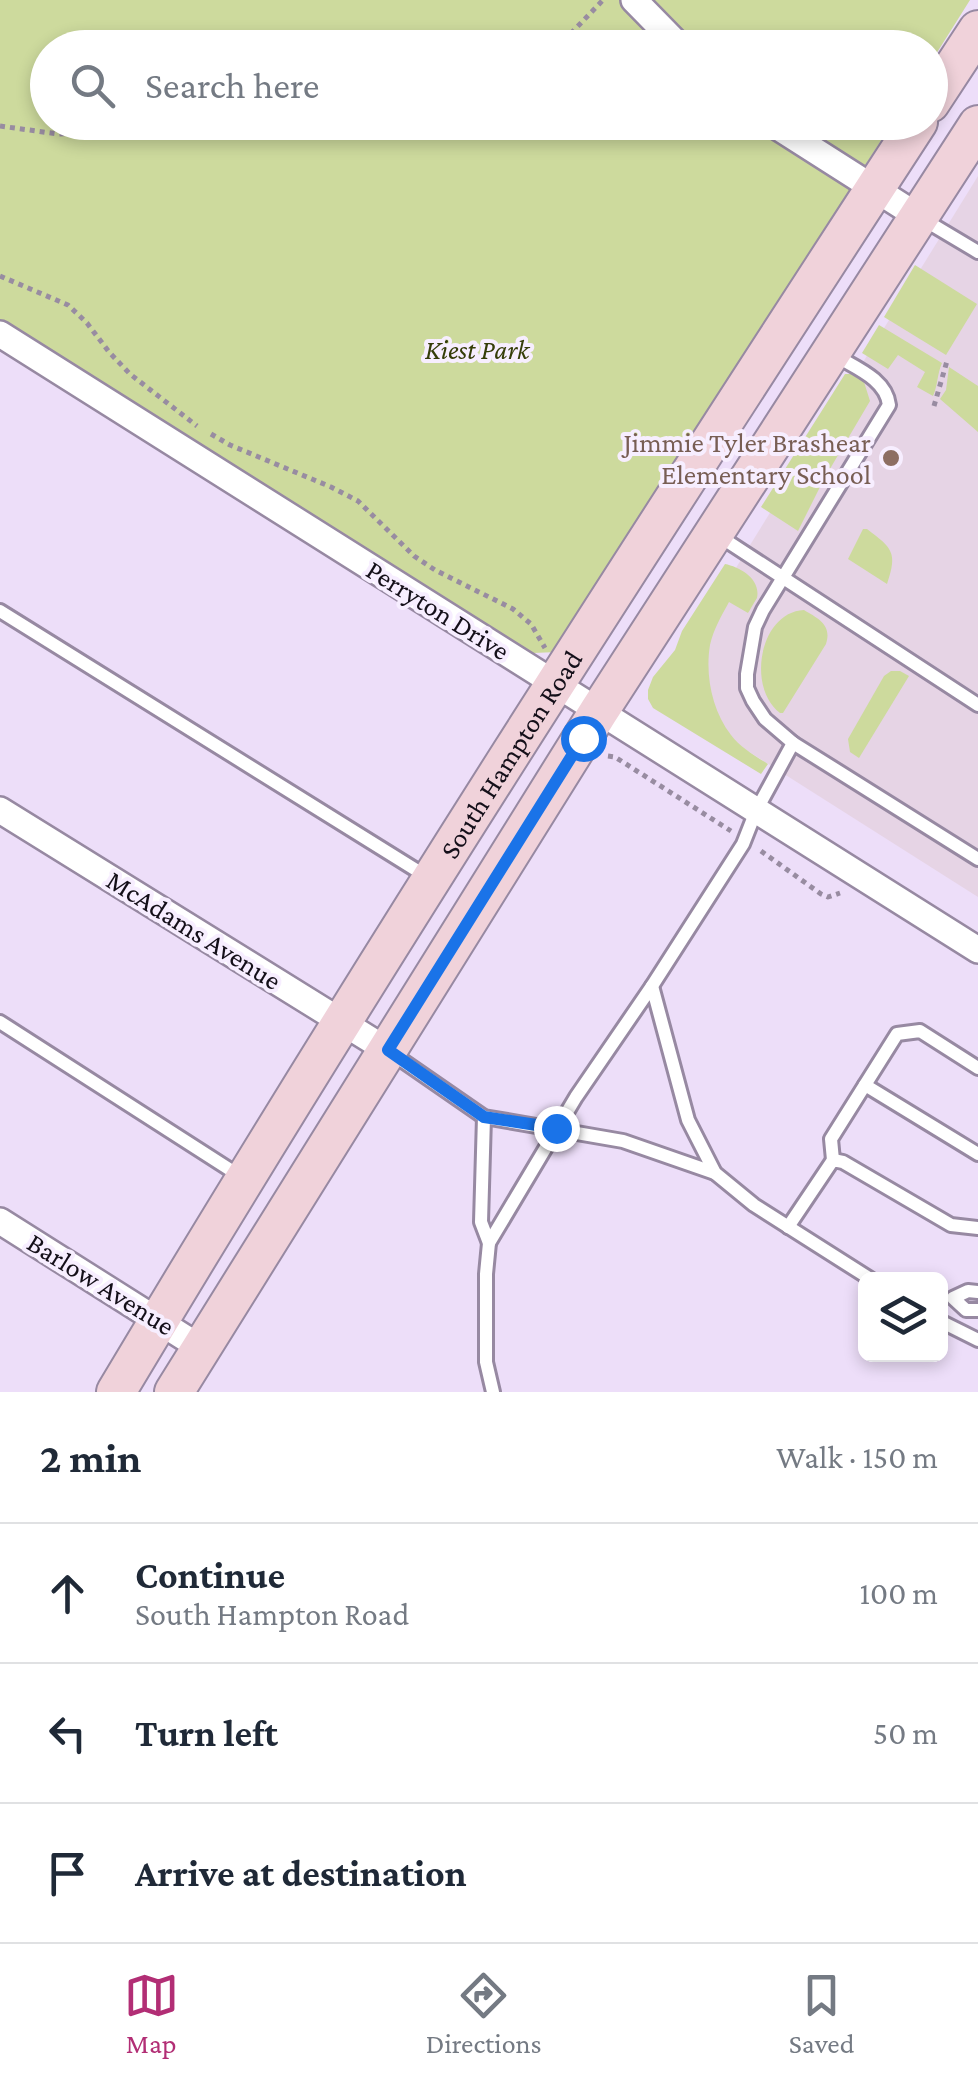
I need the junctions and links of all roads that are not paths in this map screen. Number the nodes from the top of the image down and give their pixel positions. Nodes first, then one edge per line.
1 (634, 0) edge
2 (663, 30) edge
3 (978, 30) edge
4 (948, 76) edge
5 (978, 125) edge
6 (798, 140) edge
7 (906, 140) edge
8 (874, 189) junction
9 (919, 217) junction
10 (978, 252) edge
11 (0, 334) edge
12 (831, 352) junction
13 (714, 533) junction
14 (782, 579) junction
15 (0, 610) edge
16 (551, 668) junction
17 (978, 705) edge
18 (599, 712) junction
19 (793, 742) junction
20 (0, 810) edge
21 (756, 811) junction
22 (978, 860) edge
23 (431, 879) junction
24 (978, 950) edge
25 (652, 986) junction
26 (0, 1022) edge
27 (342, 1022) junction
28 (388, 1050) junction
29 (978, 1068) edge
30 (866, 1085) junction
31 (484, 1117) junction
32 (556, 1128) junction
33 (978, 1154) edge
34 (833, 1160) junction
35 (715, 1173) junction
36 (246, 1180) junction
37 (0, 1221) edge
38 (219, 1222) junction
39 (788, 1227) junction
40 (978, 1228) edge
41 (489, 1243) junction
42 (263, 1250) junction
43 (859, 1272) edge
44 (978, 1292) edge
45 (948, 1300) edge
46 (948, 1301) edge
47 (978, 1310) edge
48 (158, 1320) junction
49 (948, 1326) edge
50 (978, 1340) edge
51 (201, 1348) junction
52 (116, 1392) edge
53 (174, 1392) edge
54 (492, 1392) edge

1 - 2 street
3 - 4 main road
5 - 9 main road, South Hampton Road
6 - 8 street
7 - 8 main road, South Hampton Road
8 - 9 street
8 - 16 main road, South Hampton Road
9 - 10 lane
9 - 12 main road, South Hampton Road
11 - 16 street, Perryton Drive
12 - 13 main road, South Hampton Road
12 - 14 lane
13 - 14 lane
13 - 18 main road, South Hampton Road
14 - 17 lane
14 - 19 lane
15 - 23 lane
16 - 18 street, Perryton Drive
16 - 23 main road, South Hampton Road
18 - 21 street, Perryton Drive
18 - 28 main road, South Hampton Road
19 - 21 lane
19 - 22 lane
20 - 27 street, McAdams Avenue
21 - 24 street, Perryton Drive
21 - 25 lane
23 - 27 main road, South Hampton Road
25 - 32 lane
25 - 35 lane
26 - 36 lane
27 - 28 street, McAdams Avenue
27 - 36 main road, South Hampton Road
28 - 31 lane
28 - 42 main road, South Hampton Road
29 - 30 lane
30 - 33 lane
30 - 34 lane
31 - 32 lane
31 - 41 lane
32 - 35 lane
32 - 41 lane
34 - 39 lane
34 - 40 lane
35 - 39 lane
36 - 38 main road, South Hampton Road
37 - 48 street, Barlow Avenue
38 - 42 main road
38 - 48 main road, South Hampton Road
39 - 43 lane
41 - 54 lane
42 - 51 main road, South Hampton Road
44 - 45 lane
46 - 47 lane
48 - 51 street, Barlow Avenue
48 - 52 main road, South Hampton Road
49 - 50 lane
51 - 53 main road, South Hampton Road

